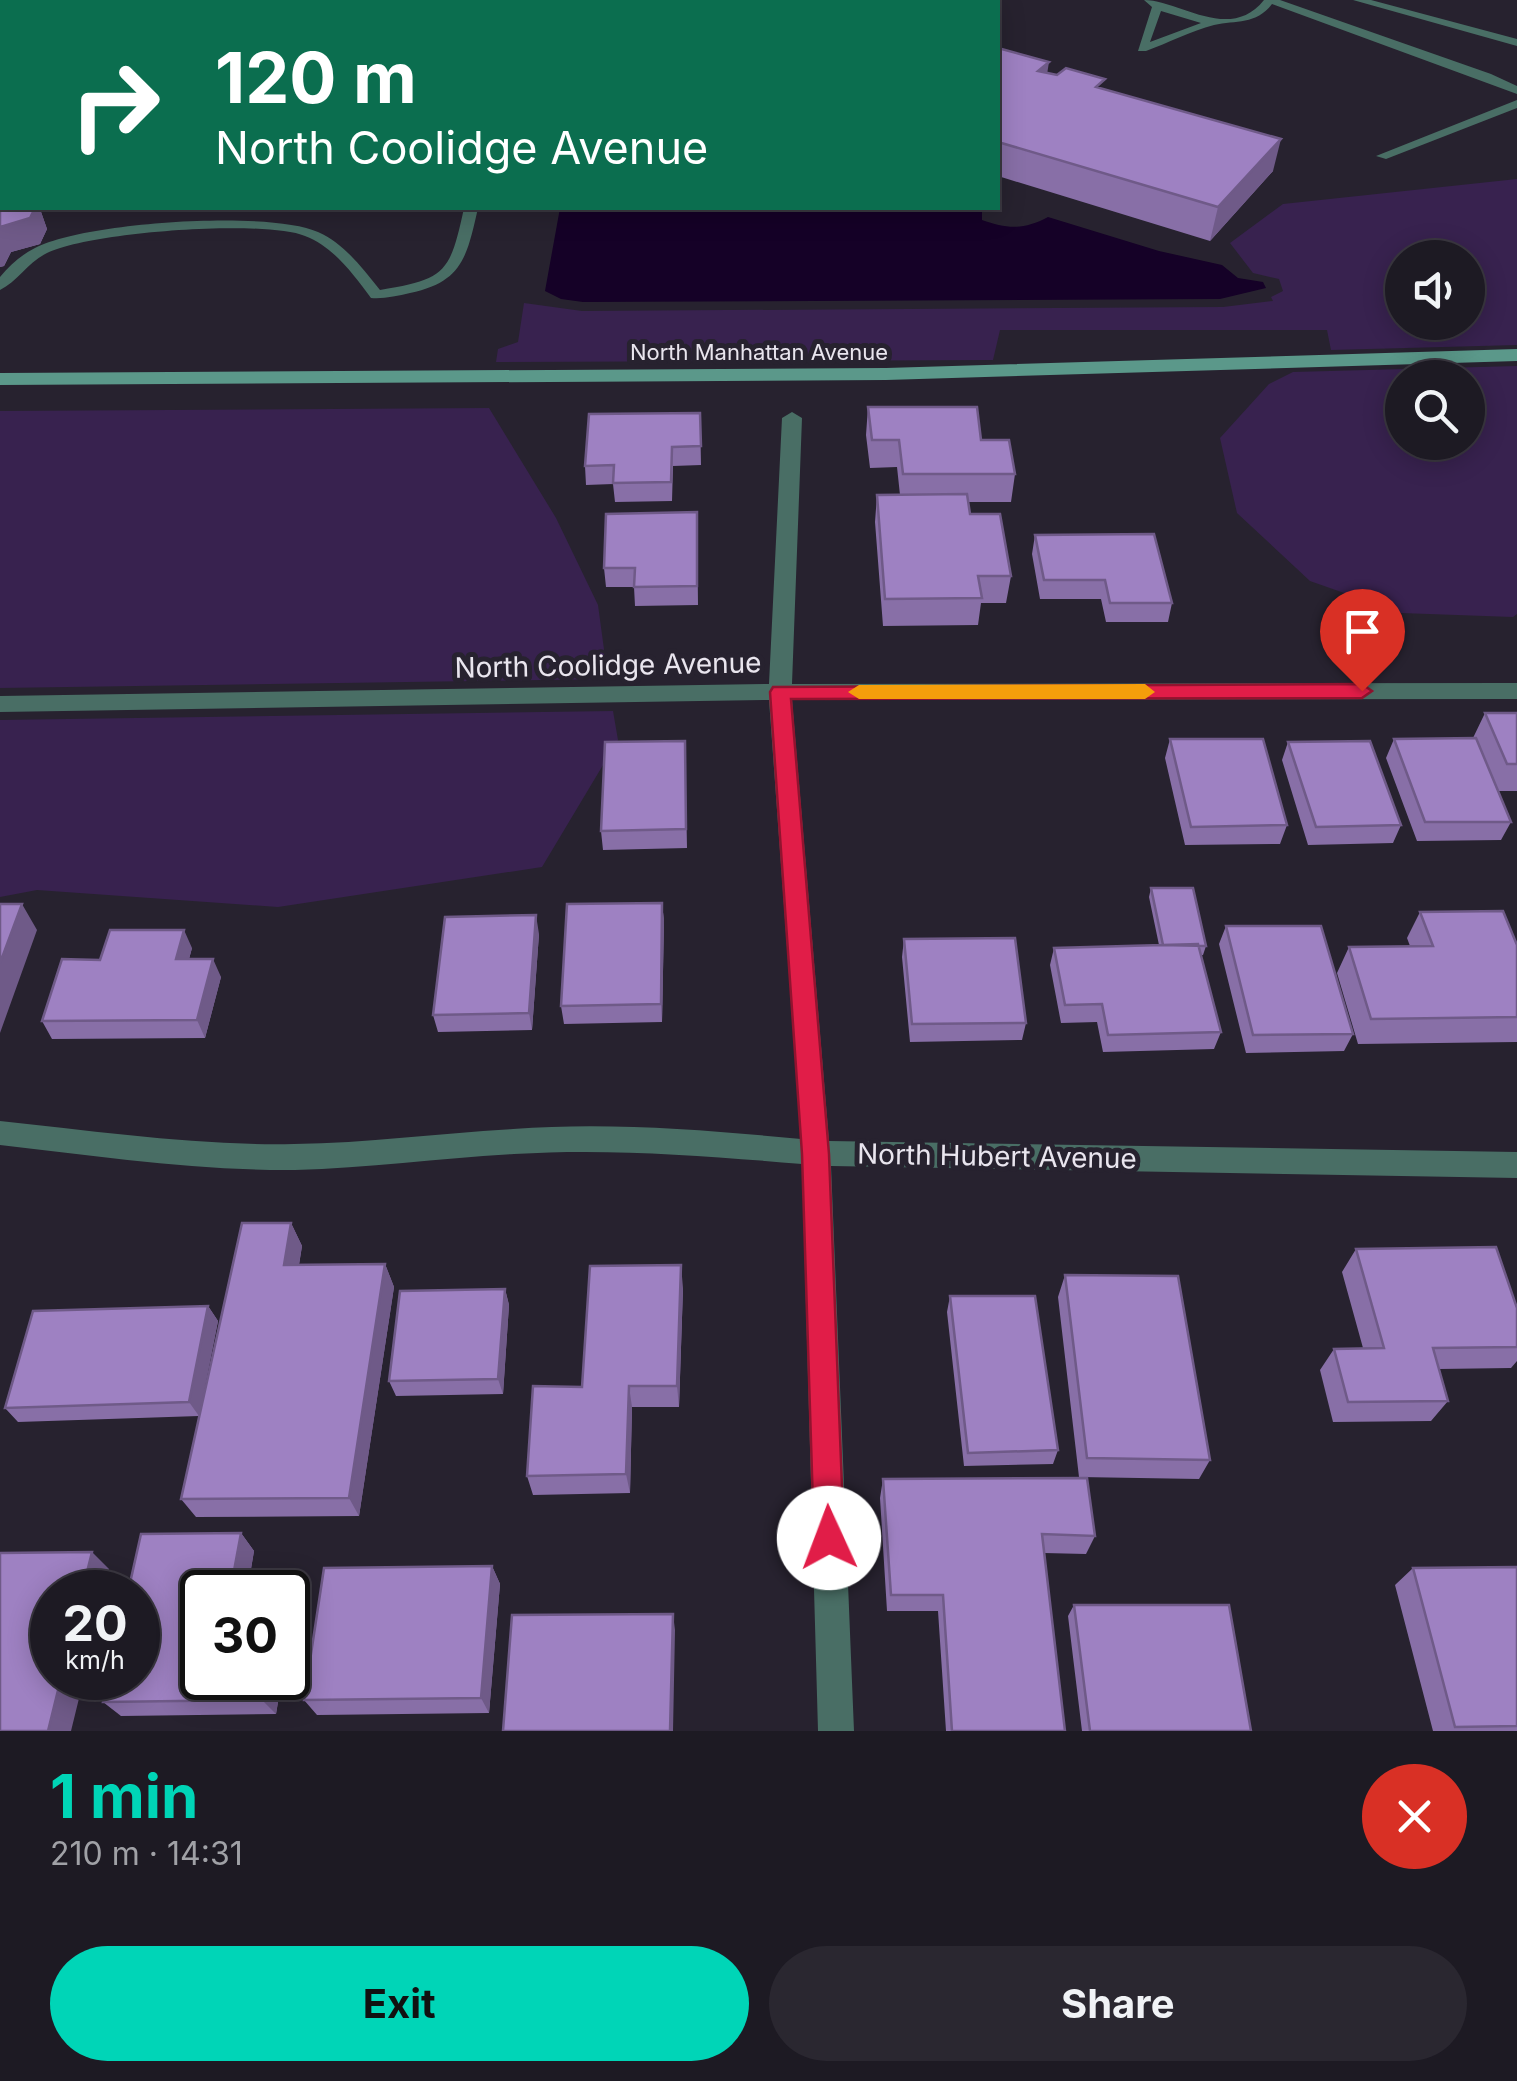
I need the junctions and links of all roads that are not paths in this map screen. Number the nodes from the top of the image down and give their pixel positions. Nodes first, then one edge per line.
1 (1271, 0) edge
2 (1358, 0) edge
3 (1153, 3) edge
4 (1242, 19) junction
5 (1217, 21) junction
6 (1276, 21) dead end
7 (1293, 22) dead end
8 (1327, 25) junction
9 (1517, 43) edge
10 (1517, 90) edge
11 (1517, 104) edge
12 (1382, 156) dead end
13 (471, 210) edge
14 (0, 286) edge
15 (1517, 355) edge
16 (0, 379) edge
17 (792, 418) dead end
18 (1517, 691) edge
19 (780, 692) junction
20 (0, 704) edge
21 (0, 1133) edge
22 (816, 1154) junction
23 (1517, 1165) edge
24 (836, 1731) edge

1 - 4 lane
1 - 8 lane
2 - 9 lane
3 - 5 lane
3 - 5 lane
4 - 5 lane
4 - 6 lane
7 - 8 lane
8 - 10 lane
11 - 12 lane
13 - 14 lane
15 - 16 street, North Manhattan Avenue
17 - 19 street
18 - 19 street, North Coolidge Avenue
19 - 20 street, North Coolidge Avenue
19 - 22 street
21 - 22 street, North Hubert Avenue
22 - 23 street, North Hubert Avenue
22 - 24 street

